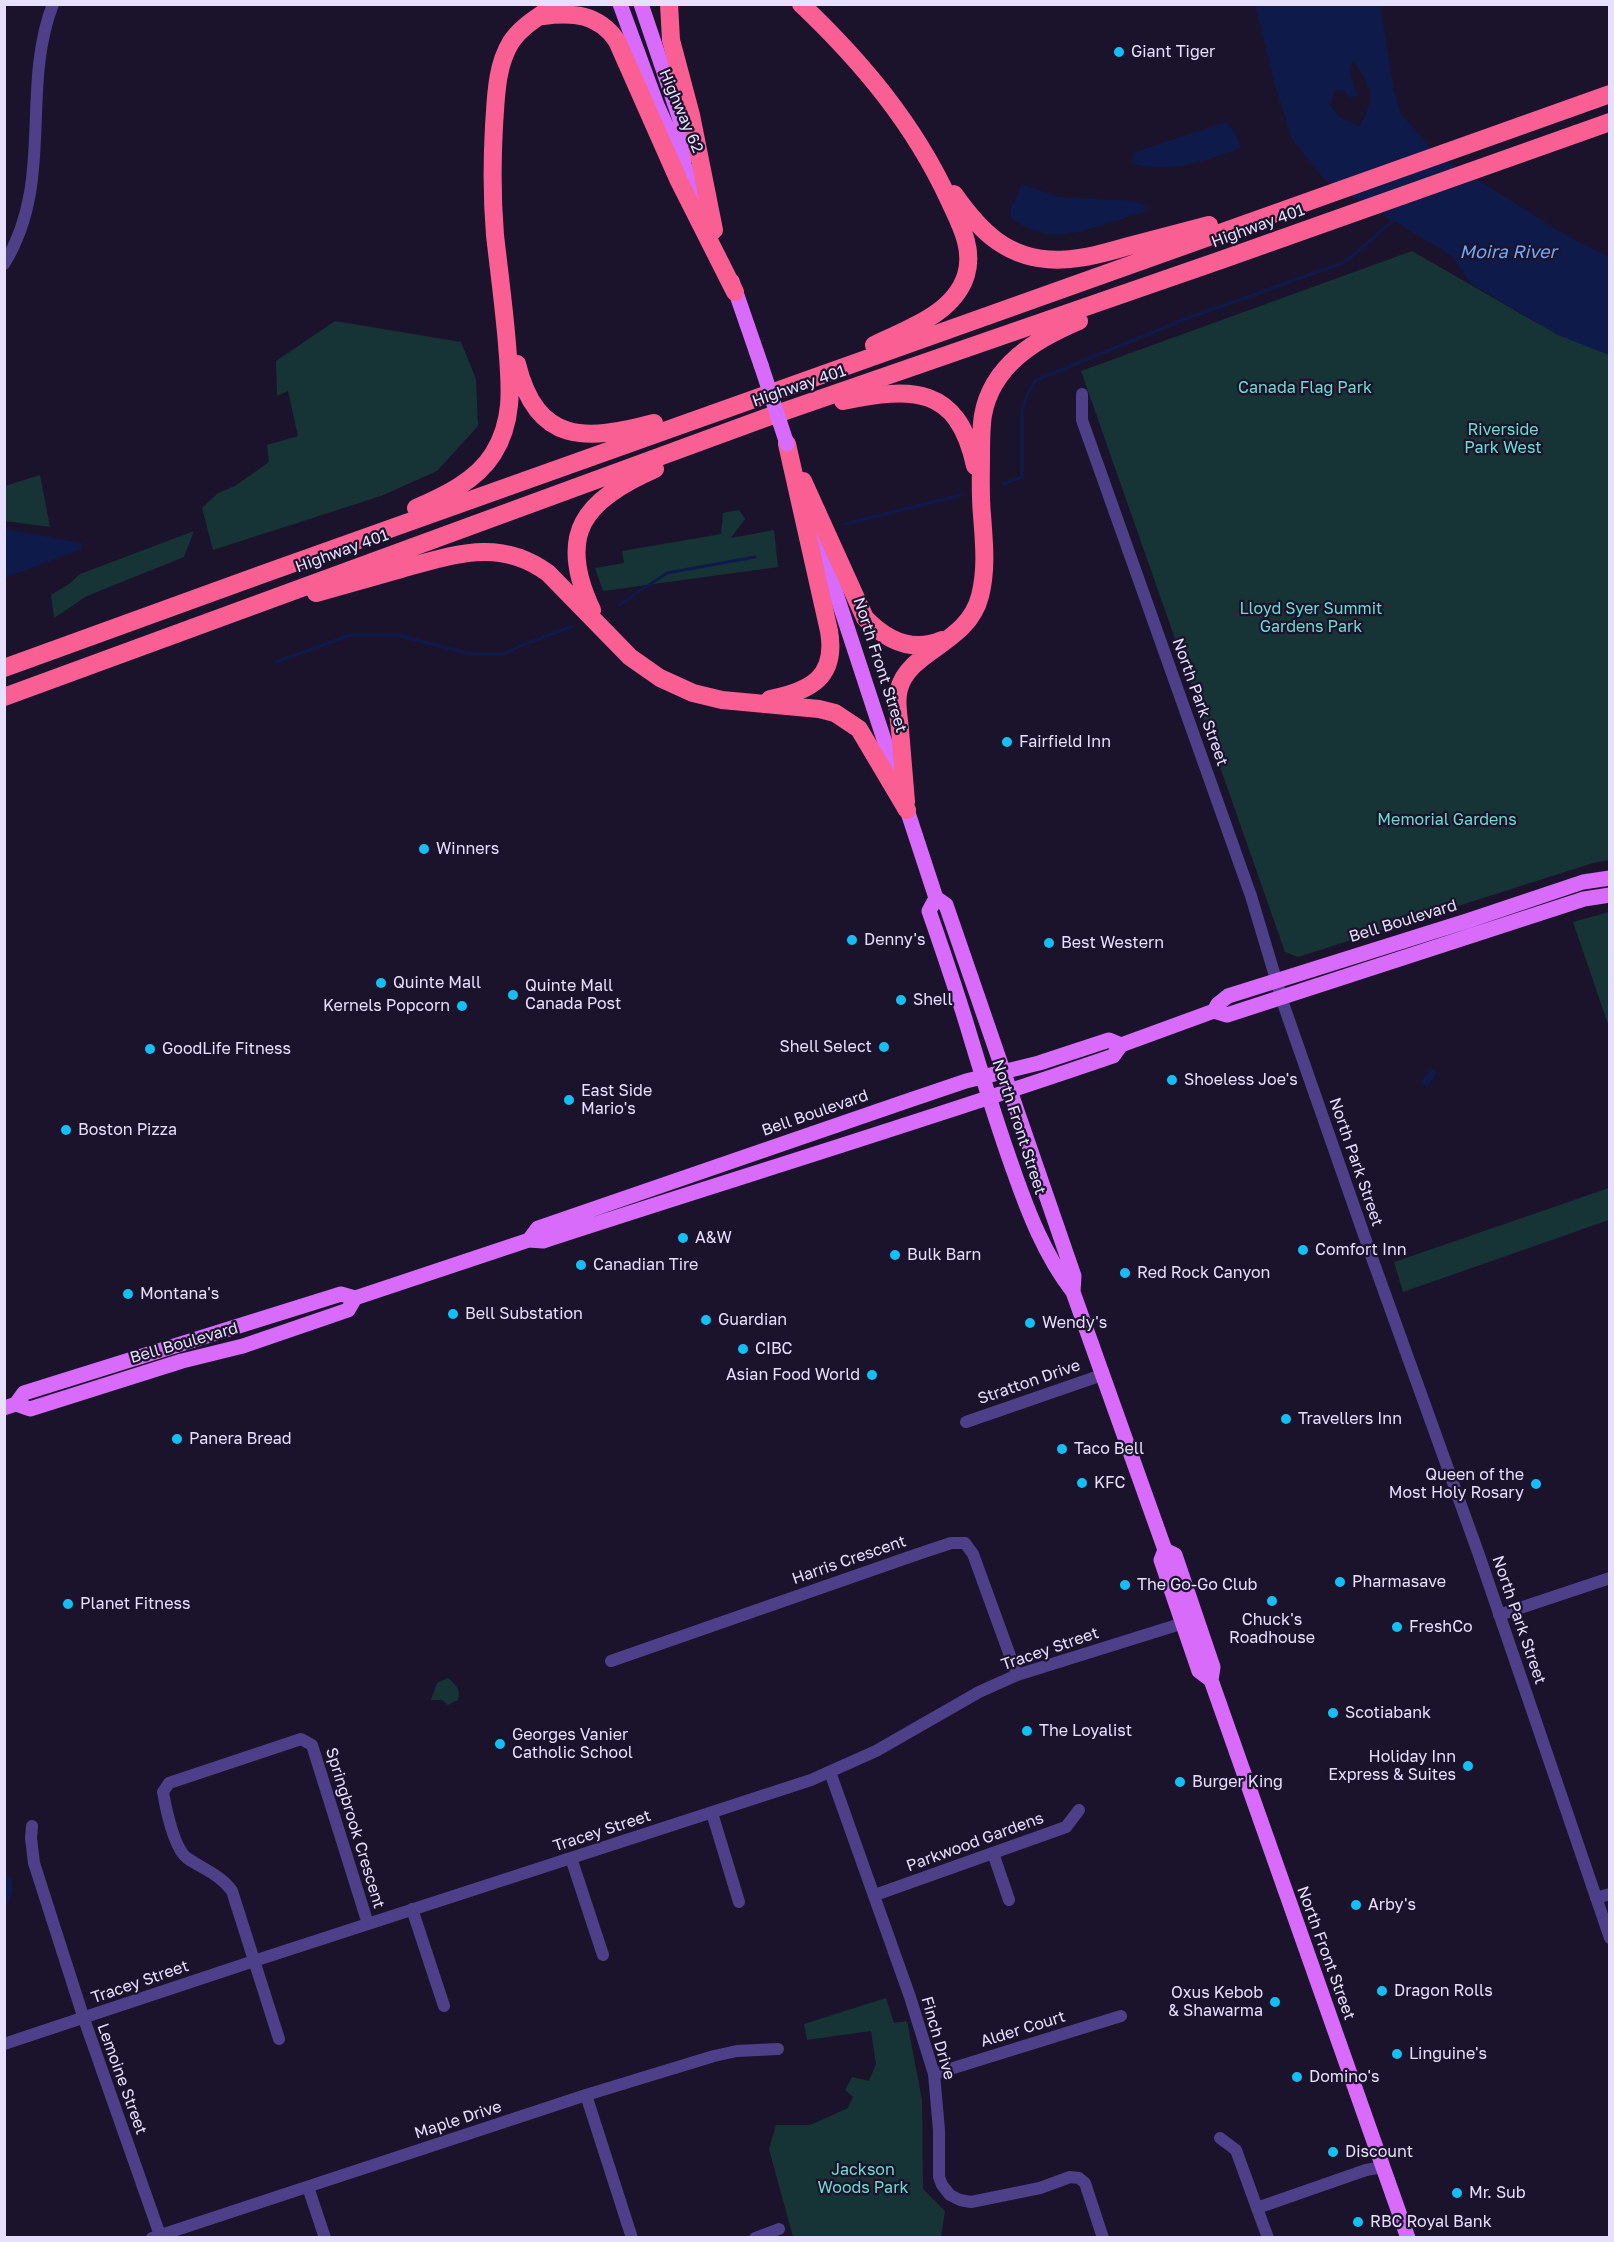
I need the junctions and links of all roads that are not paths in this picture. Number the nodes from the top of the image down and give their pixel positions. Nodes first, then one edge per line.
1 (53, 4) edge
2 (556, 4) edge
3 (620, 4) edge
4 (641, 4) edge
5 (669, 4) edge
6 (801, 4) edge
7 (541, 16) junction
8 (1610, 94) edge
9 (1610, 122) edge
10 (935, 169) junction
11 (1307, 201) junction
12 (714, 230) junction
13 (1221, 260) junction
14 (4, 264) edge
15 (735, 291) junction
16 (504, 304) junction
17 (806, 380) junction
18 (787, 387) junction
19 (1082, 394) dead end
20 (765, 418) junction
21 (746, 425) junction
22 (787, 444) junction
23 (980, 499) junction
24 (262, 574) junction
25 (600, 624) junction
26 (192, 627) junction
27 (962, 629) junction
28 (4, 668) edge
29 (4, 697) edge
30 (742, 702) junction
31 (907, 810) junction
32 (1610, 878) edge
33 (1610, 895) edge
34 (936, 898) junction
35 (1277, 979) junction
36 (1281, 996) junction
37 (1214, 1011) junction
38 (1121, 1045) junction
39 (1002, 1072) junction
40 (983, 1077) junction
41 (1010, 1091) junction
42 (989, 1098) junction
43 (530, 1240) junction
44 (1073, 1293) junction
45 (355, 1298) junction
46 (1102, 1375) junction
47 (10, 1406) edge
48 (966, 1422) dead end
49 (1610, 1578) edge
50 (1499, 1615) junction
51 (1189, 1621) junction
52 (611, 1661) dead end
53 (1017, 1675) junction
54 (831, 1772) junction
55 (1079, 1810) dead end
56 (712, 1813) junction
57 (32, 1826) dead end
58 (993, 1853) junction
59 (571, 1858) junction
60 (1610, 1894) edge
61 (875, 1895) junction
62 (1596, 1898) junction
63 (1009, 1900) dead end
64 (739, 1902) dead end
65 (412, 1909) junction
66 (368, 1924) junction
67 (1610, 1938) edge
68 (603, 1955) dead end
69 (254, 1961) junction
70 (444, 2006) dead end
71 (1121, 2016) dead end
72 (84, 2019) junction
73 (279, 2039) dead end
74 (4, 2044) edge
75 (778, 2049) dead end
76 (934, 2074) junction
77 (586, 2095) junction
78 (1220, 2138) dead end
79 (1383, 2167) junction
80 (308, 2187) junction
81 (1257, 2208) junction
82 (779, 2229) dead end
83 (158, 2237) edge
84 (325, 2238) edge
85 (632, 2238) edge
86 (755, 2238) edge
87 (1103, 2238) edge
88 (1268, 2238) edge
89 (1408, 2238) edge

1 - 14 street
2 - 7 highway
3 - 12 main road, Highway 62
4 - 12 main road, Highway 62
5 - 12 highway
6 - 10 highway
7 - 15 highway
7 - 16 highway
8 - 11 highway, Highway 401
9 - 13 highway, Highway 401
10 - 11 highway
10 - 17 highway
11 - 17 highway, Highway 401
12 - 15 main road, Highway 62
13 - 20 highway, Highway 401
13 - 23 highway
15 - 22 main road, Highway 62, bridge
16 - 18 highway
16 - 24 highway
17 - 18 highway, Highway 401
18 - 24 highway, Highway 401
19 - 35 street, North Park Street
20 - 21 highway, Highway 401
20 - 23 highway
21 - 25 highway
21 - 26 highway, Highway 401
22 - 27 highway
22 - 30 highway
22 - 31 main road, North Front Street
23 - 27 highway
24 - 28 highway, Highway 401
25 - 26 highway
25 - 30 highway
26 - 29 highway, Highway 401
27 - 31 highway
30 - 31 highway
31 - 34 main road, North Front Street
32 - 35 main road, Bell Boulevard
33 - 36 main road, Bell Boulevard
34 - 39 main road, North Front Street
34 - 40 main road, North Front Street
35 - 36 street, North Park Street
35 - 37 main road, Bell Boulevard
36 - 37 main road, Bell Boulevard
36 - 50 street, North Park Street
37 - 38 main road, Bell Boulevard
38 - 39 main road, Bell Boulevard
38 - 41 main road, Bell Boulevard
39 - 40 main road, Bell Boulevard
39 - 41 main road, North Front Street
40 - 42 main road, North Front Street
40 - 43 main road, Bell Boulevard
41 - 42 main road, Bell Boulevard
41 - 44 main road, North Front Street
42 - 43 main road, Bell Boulevard
42 - 44 main road, North Front Street
43 - 45 main road, Bell Boulevard
44 - 46 main road, North Front Street
45 - 47 main road, Bell Boulevard
45 - 47 main road, Bell Boulevard
46 - 48 street, Stratton Drive
46 - 51 main road, North Front Street
49 - 50 street
50 - 62 street, North Park Street
51 - 53 street, Tracey Street
51 - 79 main road, North Front Street
52 - 53 street, Harris Crescent
53 - 54 street, Tracey Street
54 - 56 street, Tracey Street
54 - 61 street, Finch Drive
55 - 58 street, Parkwood Gardens
56 - 59 street, Tracey Street
56 - 64 street
57 - 72 street, Lemoine Street
58 - 61 street, Parkwood Gardens
58 - 63 street
59 - 65 street, Tracey Street
59 - 68 street
60 - 62 street
61 - 76 street, Finch Drive
62 - 67 street, North Park Street
65 - 66 street, Tracey Street
65 - 70 street
66 - 69 street, Tracey Street
66 - 69 street, Springbrook Crescent
69 - 72 street, Tracey Street
69 - 73 street
71 - 76 street, Alder Court
72 - 74 street, Tracey Street
72 - 83 street, Lemoine Street
75 - 77 street, Maple Drive
76 - 87 street, Finch Drive
77 - 80 street, Maple Drive
77 - 85 street
78 - 81 street
79 - 81 street
79 - 89 main road, North Front Street
80 - 83 street, Maple Drive
80 - 84 street
81 - 88 street
82 - 86 street

